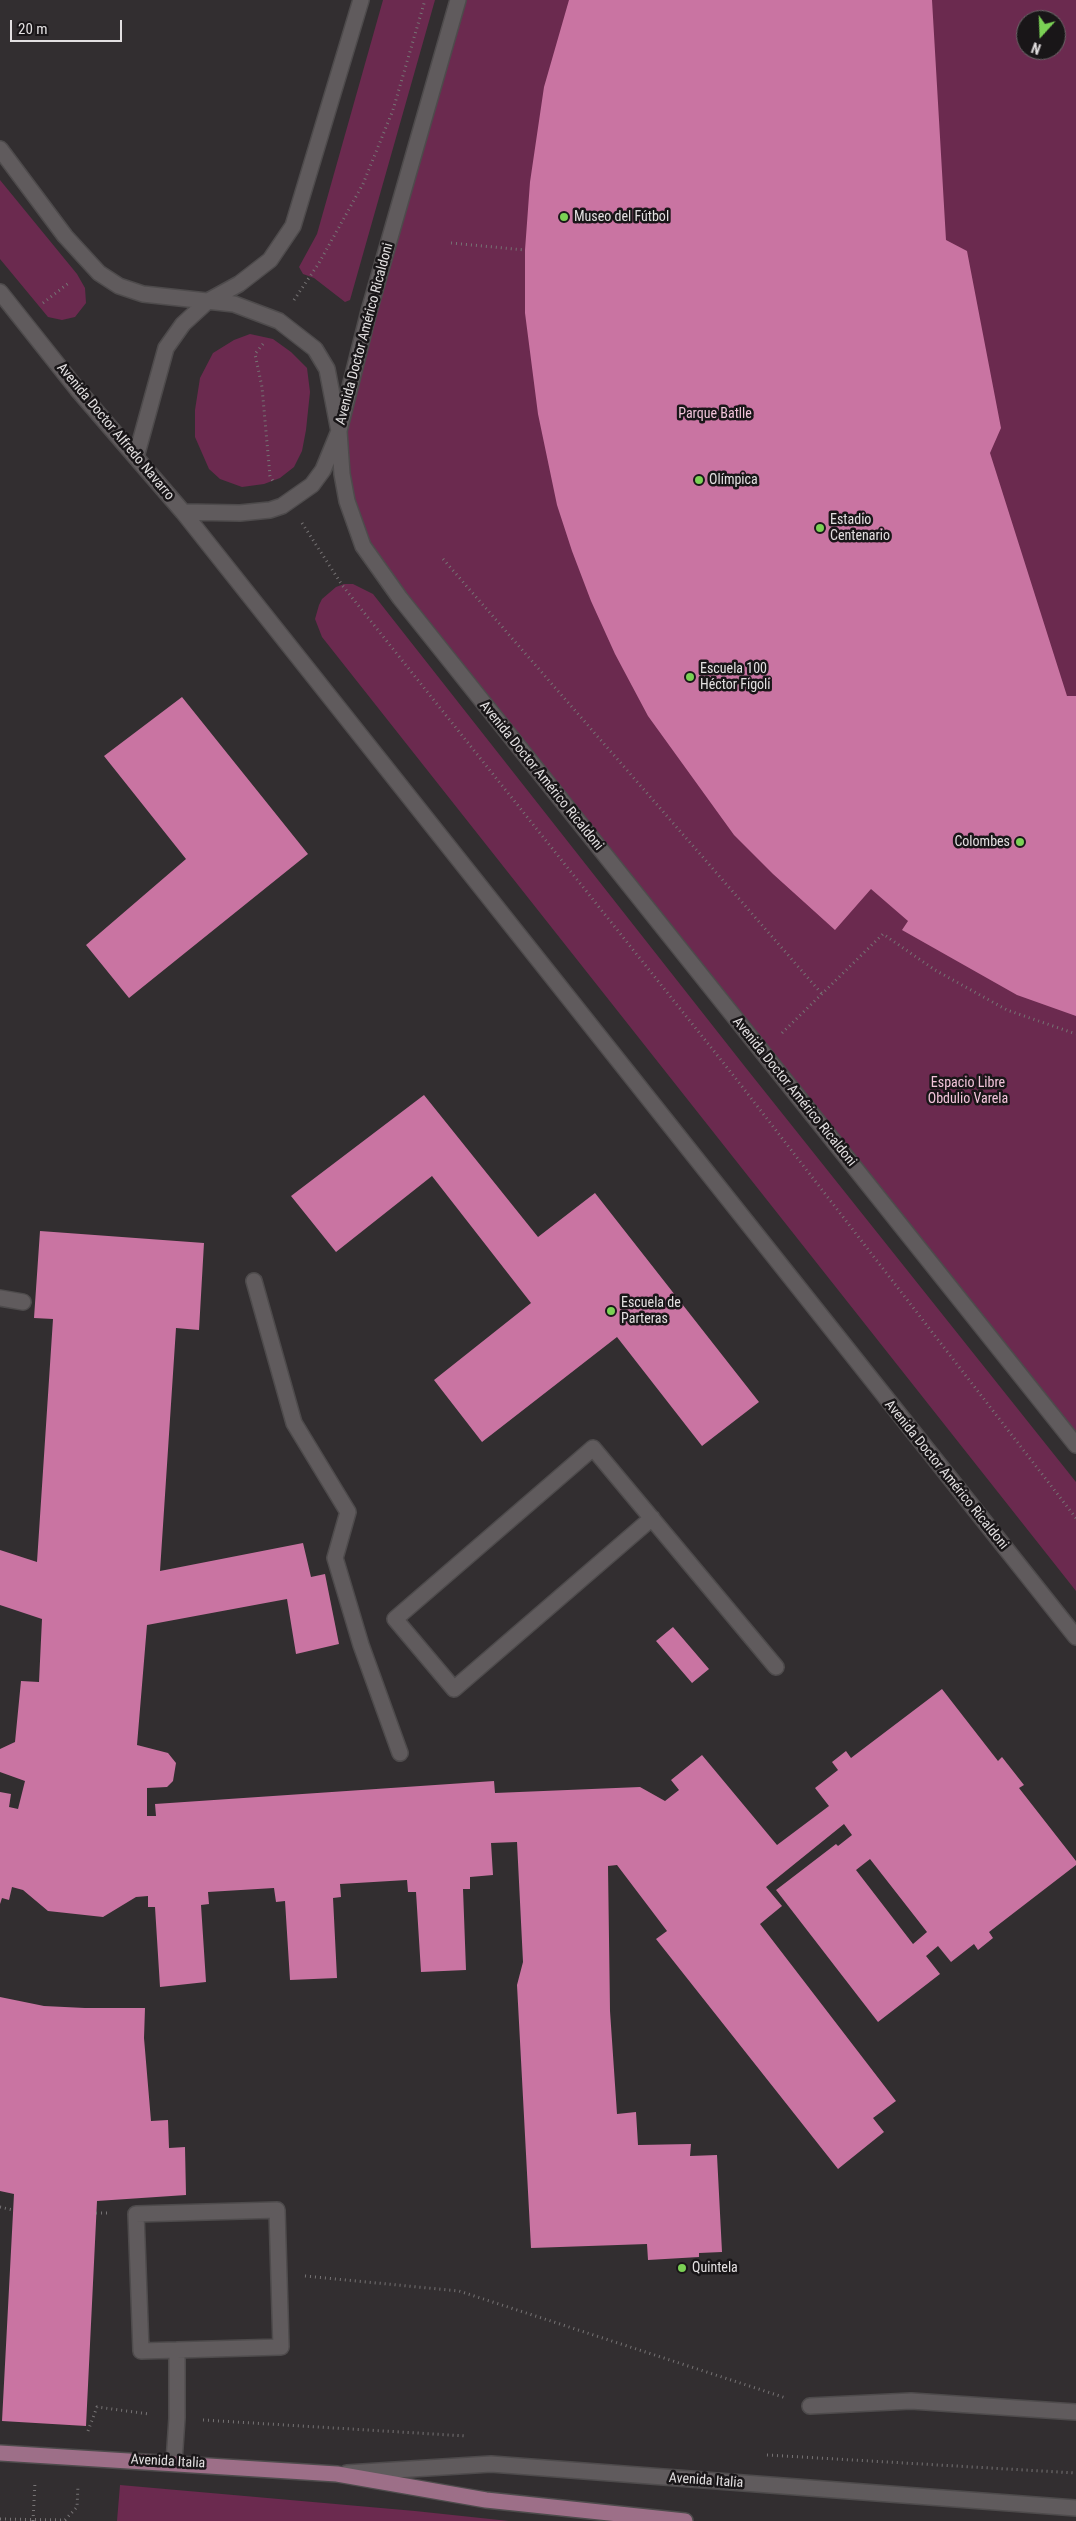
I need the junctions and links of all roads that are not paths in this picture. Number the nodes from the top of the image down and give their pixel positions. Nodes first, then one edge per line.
1 (361, 0) edge
2 (458, 0) edge
3 (0, 149) edge
4 (0, 292) edge
5 (208, 301) junction
6 (339, 431) junction
7 (136, 457) junction
8 (183, 512) junction
9 (254, 1280) dead end
10 (0, 1298) edge
11 (23, 1302) dead end
12 (1076, 1445) edge
13 (652, 1518) junction
14 (1076, 1637) edge
15 (776, 1667) dead end
16 (400, 1753) dead end
17 (177, 2350) junction
18 (810, 2406) road end
19 (1076, 2412) edge
20 (0, 2453) edge
21 (174, 2462) junction
22 (337, 2474) junction
23 (1076, 2508) edge
24 (685, 2521) edge

1 - 5 street
2 - 6 street, Avenida Doctor Américo Ricaldoni
3 - 5 street
4 - 7 street, Avenida Doctor Alfredo Navarro
5 - 6 street
5 - 7 street
6 - 8 street, Avenida Doctor Alfredo Navarro
6 - 12 street, Avenida Doctor Américo Ricaldoni
7 - 8 street, Avenida Doctor Alfredo Navarro
8 - 14 street, Avenida Doctor Américo Ricaldoni
9 - 16 street
10 - 11 street
13 - 13 street
13 - 15 street
17 - 17 street
17 - 21 street
18 - 19 street
20 - 21 main road, Avenida Italia
21 - 22 main road, Avenida Italia
22 - 23 street, Avenida Italia
22 - 24 main road, Avenida Italia

